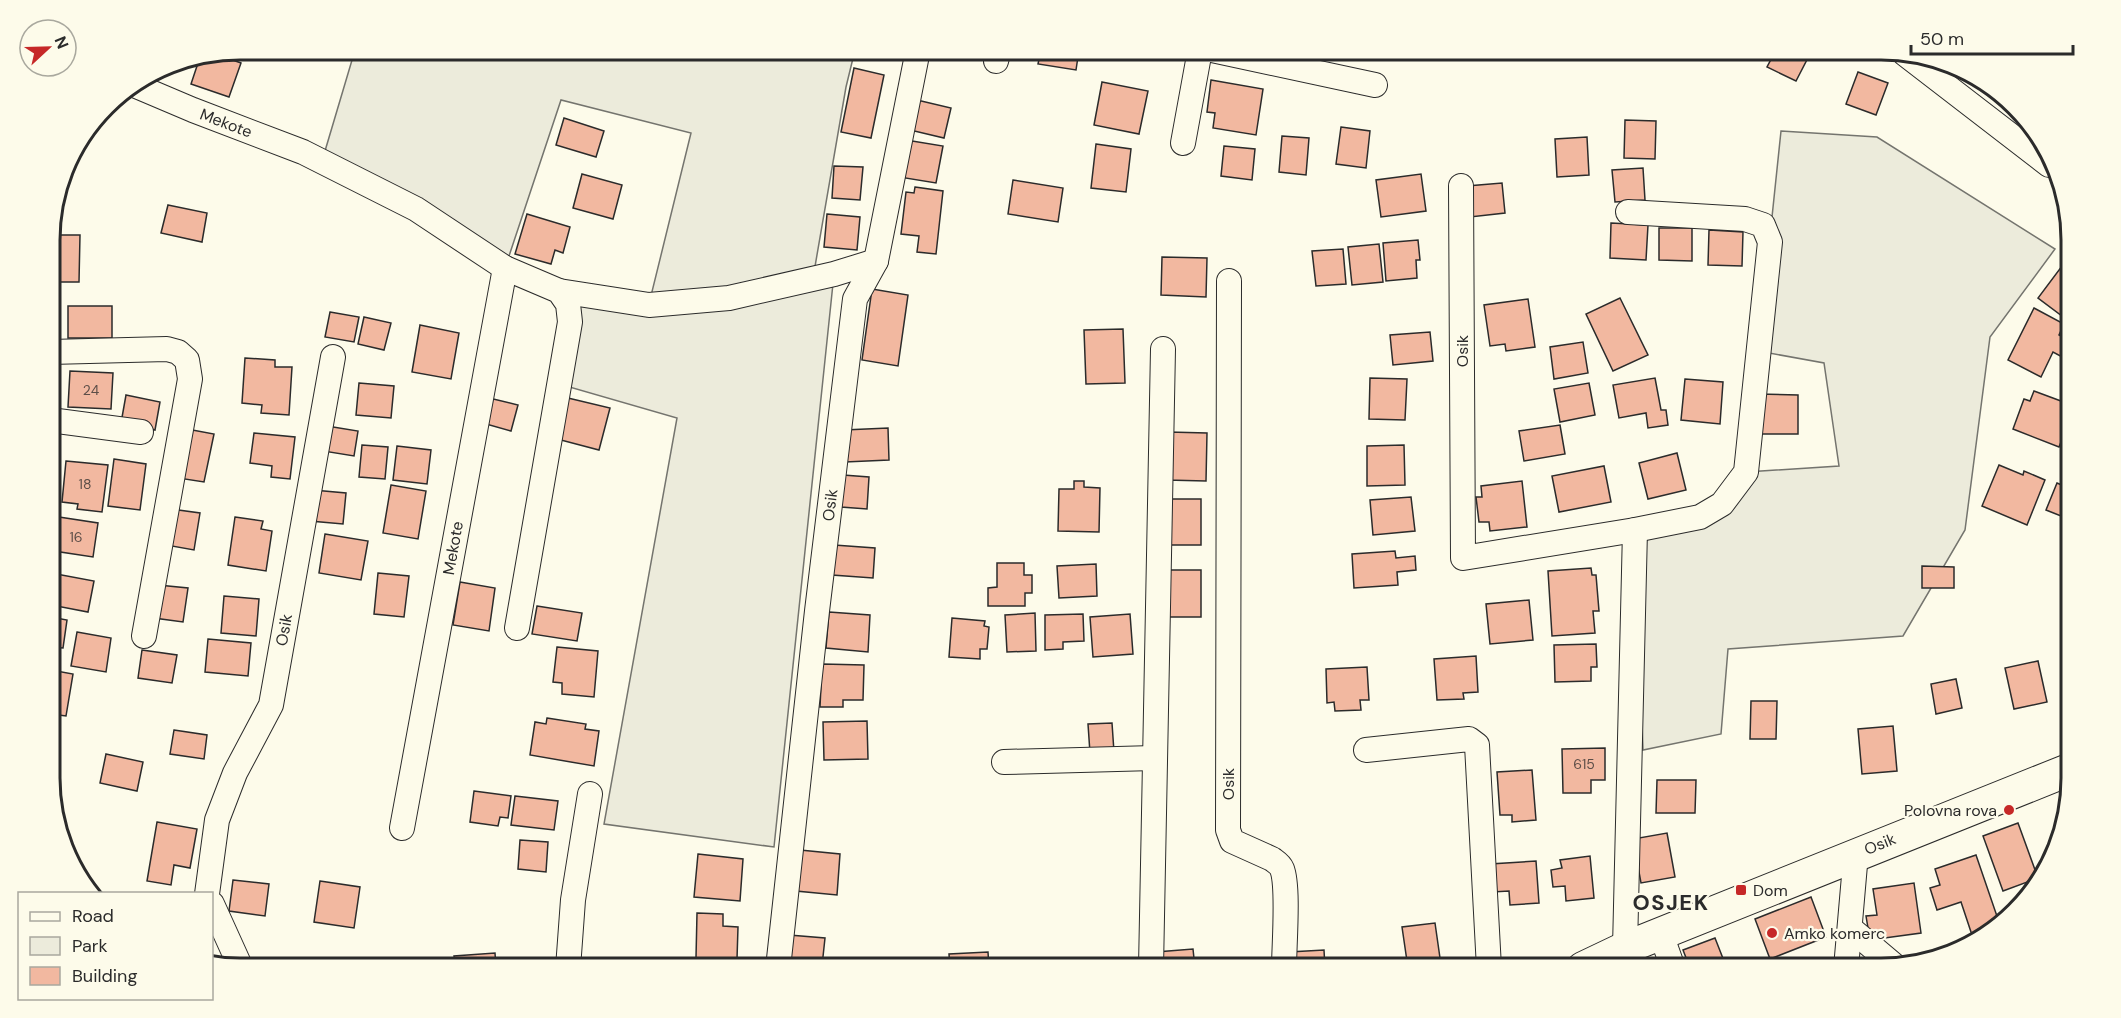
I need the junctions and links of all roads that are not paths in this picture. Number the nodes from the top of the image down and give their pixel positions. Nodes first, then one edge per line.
1 (916, 60) edge
2 (1198, 60) edge
3 (1259, 60) edge
4 (1917, 63) edge
5 (1375, 85) dead end
6 (142, 89) edge
7 (1183, 143) dead end
8 (2041, 159) edge
9 (1461, 186) dead end
10 (1628, 212) dead end
11 (876, 261) junction
12 (505, 268) junction
13 (1229, 281) dead end
14 (559, 291) junction
15 (1163, 350) dead end
16 (60, 352) edge
17 (333, 357) dead end
18 (60, 421) edge
19 (141, 432) dead end
20 (1635, 530) junction
21 (517, 628) dead end
22 (144, 636) dead end
23 (1366, 750) dead end
24 (1154, 758) junction
25 (1004, 762) dead end
26 (2061, 773) edge
27 (590, 795) dead end
28 (402, 828) dead end
29 (1856, 853) junction
30 (207, 892) edge
31 (213, 906) edge
32 (1851, 929) junction
33 (1661, 934) junction
34 (1625, 948) junction
35 (236, 958) edge
36 (569, 958) edge
37 (779, 958) edge
38 (1151, 958) edge
39 (1284, 958) edge
40 (1488, 958) edge
41 (1604, 958) edge
42 (1669, 958) edge
43 (1847, 958) edge
44 (1885, 958) edge

1 - 11 street, Osik
2 - 7 street
3 - 5 street
4 - 8 street
6 - 12 street, Mekote
9 - 20 street, Osik
10 - 20 street, Osik
11 - 14 street, Mekote
11 - 37 street, Osik
12 - 14 street, Mekote
12 - 28 street, Mekote
13 - 39 street, Osik
14 - 21 street
15 - 24 street
16 - 22 street
17 - 30 street, Osik
18 - 19 street
20 - 34 street
23 - 40 street
24 - 25 street
24 - 38 street
26 - 29 main road, Osik
27 - 36 street
29 - 32 street, Osik
29 - 33 main road, Osik
31 - 35 street
32 - 43 street, Osik
32 - 44 street
33 - 34 main road, Osik
33 - 42 street
34 - 41 main road, Osik

